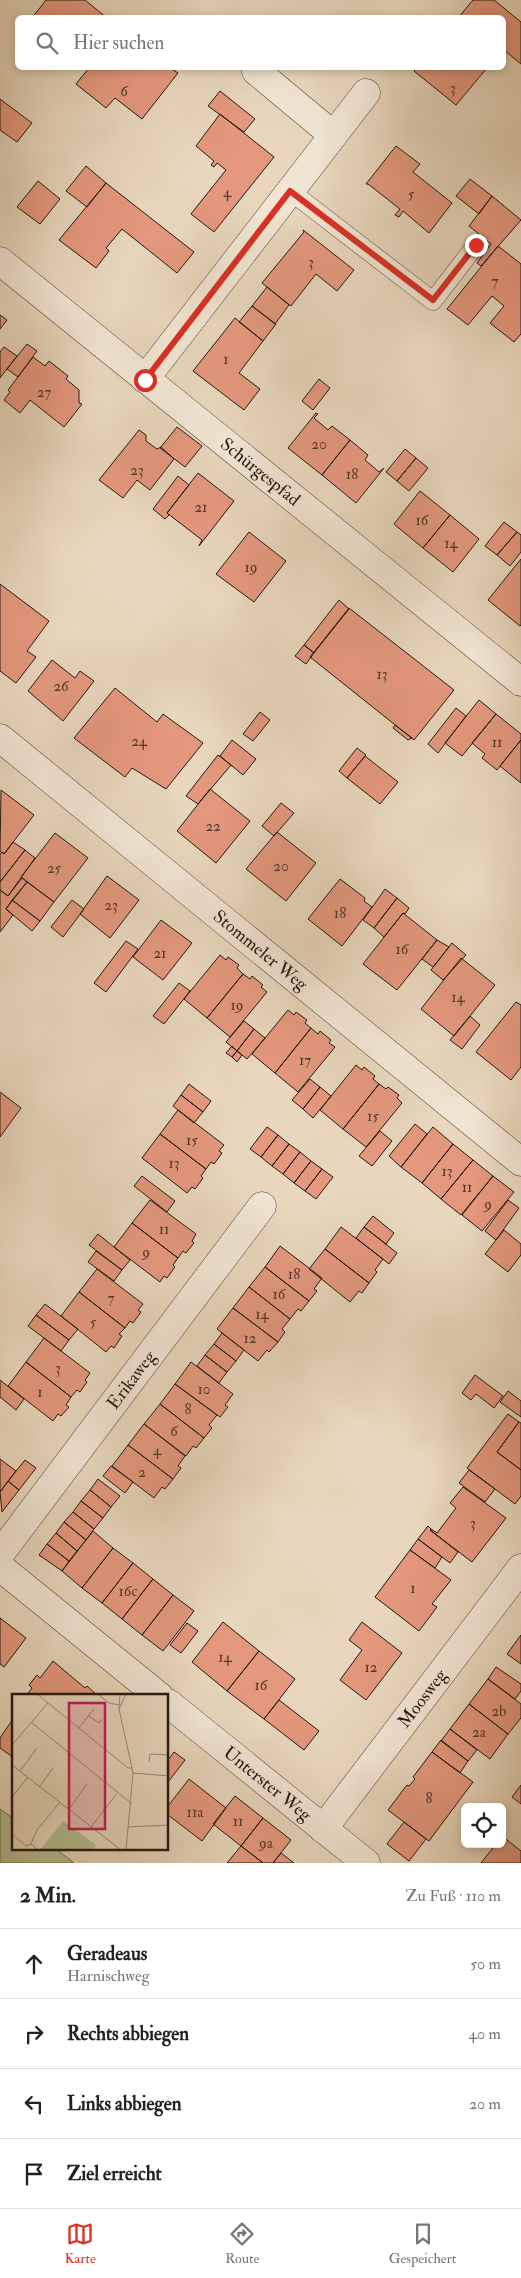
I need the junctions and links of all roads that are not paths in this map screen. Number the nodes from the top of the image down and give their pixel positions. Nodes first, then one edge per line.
1 (256, 71) dead end
2 (366, 93) dead end
3 (334, 136) junction
4 (290, 191) junction
5 (476, 245) dead end
6 (0, 261) edge
7 (145, 380) junction
8 (521, 682) edge
9 (0, 738) edge
10 (521, 1162) edge
11 (262, 1206) dead end
12 (0, 1554) edge
13 (0, 1567) edge
14 (521, 1568) edge
15 (157, 1694) edge
16 (169, 1704) edge
17 (324, 1829) junction
18 (366, 1863) edge

1 - 3 street
2 - 3 street
3 - 4 street
4 - 5 lane
4 - 7 street
6 - 7 street, Schürgespfad
7 - 8 street, Schürgespfad
9 - 10 street, Stommeler Weg
11 - 12 street, Erikaweg
13 - 15 street
14 - 17 street, Moosweg
16 - 17 street, Unterster Weg
17 - 18 street, Unterster Weg

